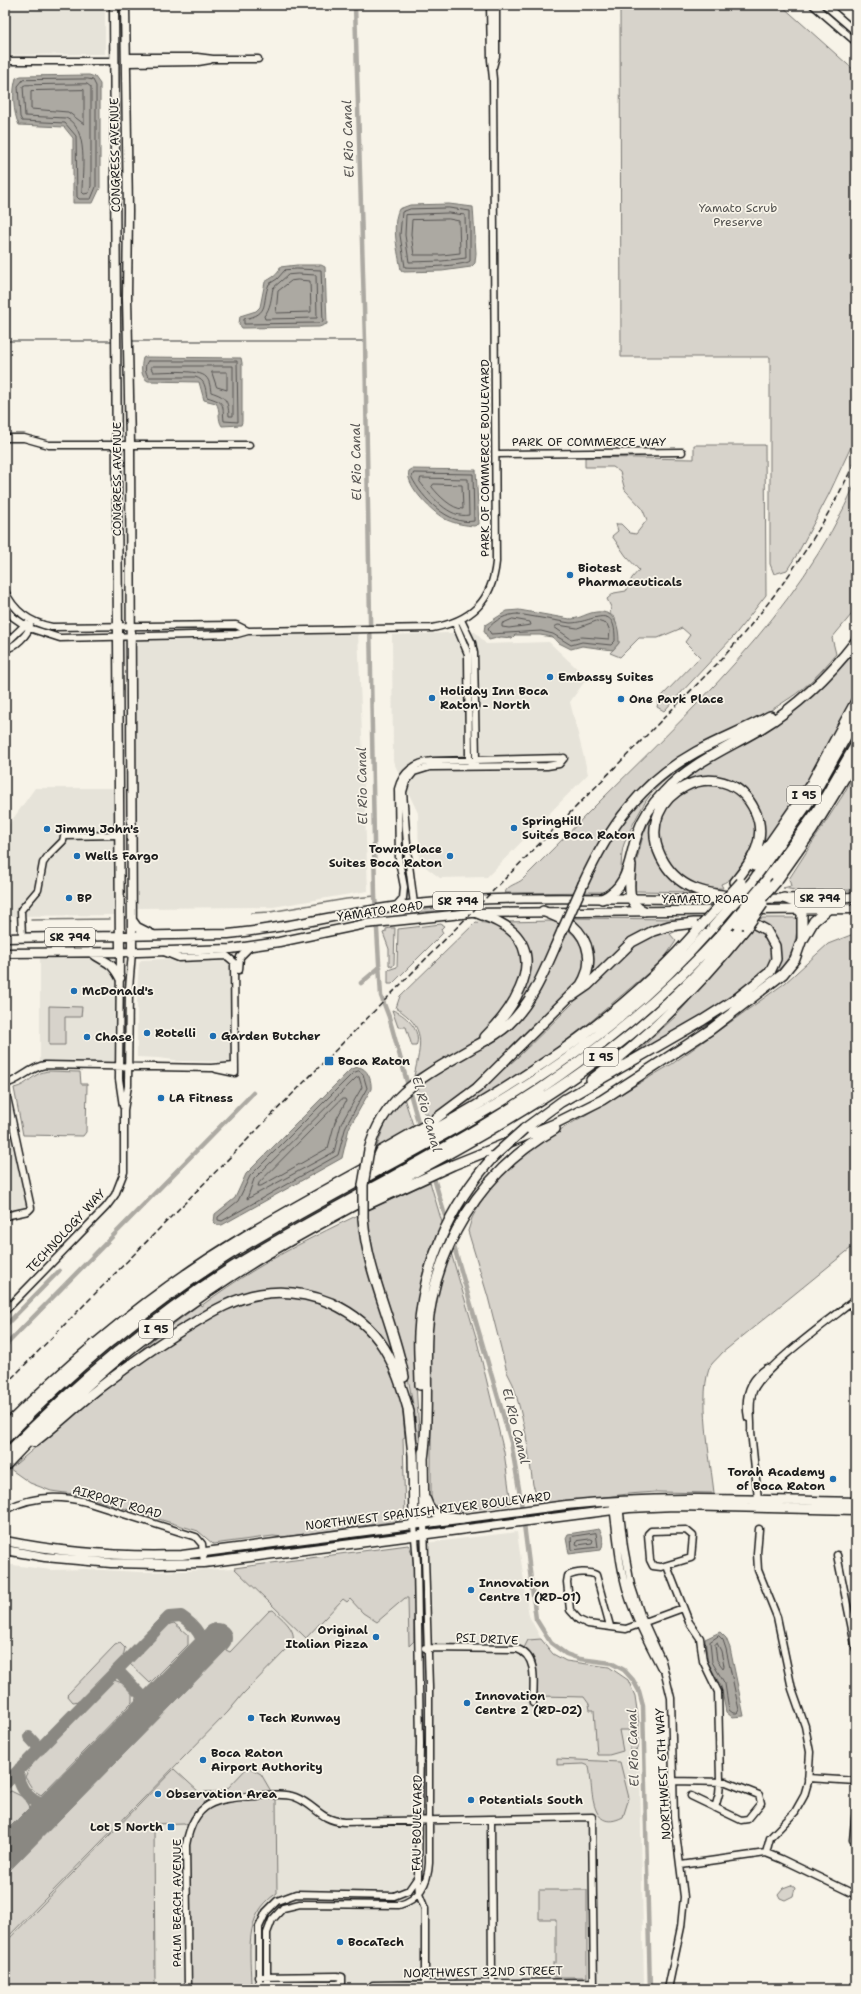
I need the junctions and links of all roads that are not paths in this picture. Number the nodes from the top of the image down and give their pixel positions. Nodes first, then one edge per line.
1 (114, 5) edge
2 (125, 5) edge
3 (490, 5) edge
4 (496, 5) edge
5 (813, 5) edge
6 (825, 5) edge
7 (856, 32) edge
8 (856, 42) edge
9 (115, 48) junction
10 (258, 59) dead end
11 (126, 60) junction
12 (5, 61) edge
13 (115, 61) junction
14 (493, 68) junction
15 (126, 79) junction
16 (5, 438) edge
17 (249, 445) dead end
18 (124, 446) junction
19 (682, 452) dead end
20 (496, 454) junction
21 (5, 591) edge
22 (5, 607) edge
23 (30, 620) junction
24 (458, 622) junction
25 (118, 626) junction
26 (131, 626) junction
27 (27, 627) junction
28 (248, 631) junction
29 (131, 636) junction
30 (118, 637) junction
31 (856, 641) edge
32 (5, 644) edge
33 (5, 649) edge
34 (836, 665) junction
35 (856, 701) edge
36 (856, 719) edge
37 (856, 744) edge
38 (856, 759) edge
39 (473, 760) junction
40 (473, 766) junction
41 (403, 781) junction
42 (119, 835) junction
43 (632, 850) junction
44 (738, 882) junction
45 (856, 897) edge
46 (784, 898) junction
47 (602, 899) junction
48 (631, 899) junction
49 (753, 899) junction
50 (414, 904) junction
51 (396, 907) junction
52 (856, 909) edge
53 (801, 910) junction
54 (827, 910) junction
55 (543, 911) junction
56 (644, 911) junction
57 (477, 913) junction
58 (132, 920) junction
59 (384, 921) junction
60 (742, 927) junction
61 (132, 936) junction
62 (155, 936) junction
63 (22, 937) junction
64 (119, 937) junction
65 (5, 938) edge
66 (802, 942) junction
67 (250, 947) junction
68 (163, 951) junction
69 (91, 952) junction
70 (120, 952) junction
71 (132, 952) junction
72 (5, 953) edge
73 (120, 978) junction
74 (236, 993) junction
75 (572, 996) junction
76 (476, 1046) junction
77 (119, 1066) junction
78 (128, 1066) junction
79 (235, 1066) junction
80 (211, 1068) junction
81 (5, 1084) edge
82 (5, 1088) edge
83 (602, 1100) junction
84 (561, 1102) junction
85 (124, 1109) junction
86 (433, 1131) junction
87 (411, 1144) junction
88 (440, 1154) junction
89 (420, 1170) junction
90 (5, 1216) edge
91 (856, 1299) edge
92 (5, 1311) edge
93 (409, 1412) junction
94 (5, 1427) edge
95 (5, 1439) edge
96 (423, 1458) junction
97 (6, 1460) edge
98 (424, 1491) junction
99 (758, 1499) junction
100 (616, 1500) junction
101 (856, 1502) edge
102 (709, 1507) junction
103 (617, 1509) junction
104 (5, 1510) edge
105 (856, 1510) edge
106 (463, 1518) junction
107 (424, 1524) junction
108 (414, 1525) junction
109 (758, 1529) dead end
110 (425, 1534) junction
111 (415, 1535) junction
112 (5, 1541) edge
113 (5, 1550) edge
114 (203, 1553) junction
115 (837, 1554) dead end
116 (204, 1562) junction
117 (667, 1566) junction
118 (683, 1608) junction
119 (642, 1623) junction
120 (610, 1626) junction
121 (419, 1648) junction
122 (428, 1648) junction
123 (856, 1648) edge
124 (532, 1704) dead end
125 (808, 1778) junction
126 (673, 1781) junction
127 (856, 1781) edge
128 (720, 1782) junction
129 (690, 1796) dead end
130 (715, 1808) junction
131 (856, 1809) edge
132 (491, 1820) junction
133 (420, 1821) junction
134 (428, 1821) junction
135 (853, 1840) dead end
136 (766, 1853) junction
137 (681, 1866) junction
138 (418, 1876) junction
139 (418, 1894) junction
140 (856, 1895) edge
141 (268, 1976) junction
142 (258, 1977) junction
143 (492, 1984) junction
144 (372, 1985) dead end
145 (425, 1986) edge
146 (594, 1986) edge
147 (259, 1987) edge
148 (268, 1987) edge
149 (188, 1989) edge
150 (668, 1989) edge

1 - 9 main road, CONGRESS AVENUE
2 - 11 main road, CONGRESS AVENUE
3 - 14 street, PARK OF COMMERCE BOULEVARD
4 - 14 street, PARK OF COMMERCE BOULEVARD
5 - 8 street
6 - 7 street
9 - 11 main road
9 - 13 main road, CONGRESS AVENUE
10 - 11 street
11 - 15 main road, CONGRESS AVENUE
12 - 13 street
13 - 15 main road
13 - 18 main road, CONGRESS AVENUE
14 - 20 street, PARK OF COMMERCE BOULEVARD
15 - 18 main road, CONGRESS AVENUE
16 - 18 street
17 - 18 street
18 - 25 main road, CONGRESS AVENUE
18 - 26 main road, CONGRESS AVENUE
19 - 20 street, PARK OF COMMERCE WAY
20 - 24 street, PARK OF COMMERCE BOULEVARD
21 - 23 street
22 - 27 street
23 - 25 street, PARK OF COMMERCE BOULEVARD
23 - 27 street
24 - 28 street, PARK OF COMMERCE BOULEVARD
24 - 39 street
25 - 26 street, PARK OF COMMERCE BOULEVARD
25 - 30 main road, CONGRESS AVENUE
26 - 28 street, PARK OF COMMERCE BOULEVARD
26 - 29 main road, CONGRESS AVENUE
27 - 30 street, PARK OF COMMERCE BOULEVARD
27 - 32 street
27 - 33 street
28 - 29 street, PARK OF COMMERCE BOULEVARD
29 - 30 street, PARK OF COMMERCE BOULEVARD
29 - 58 main road, CONGRESS AVENUE
30 - 42 main road, CONGRESS AVENUE
31 - 34 highway
34 - 43 highway
34 - 76 highway, bridge
35 - 44 highway, I 95
36 - 86 highway, bridge
37 - 88 highway, bridge
38 - 60 highway, I 95, bridge
39 - 40 street
39 - 40 street
39 - 41 street
40 - 41 street
41 - 50 street
41 - 51 street
42 - 63 street
42 - 64 main road, CONGRESS AVENUE
43 - 47 highway
43 - 48 highway
44 - 49 highway
44 - 86 highway, I 95, bridge
45 - 46 main road, YAMATO ROAD / SR 794
46 - 49 main road, YAMATO ROAD / SR 794
46 - 53 highway
47 - 48 main road, YAMATO ROAD / SR 794
47 - 50 main road, YAMATO ROAD / SR 794
48 - 49 main road, YAMATO ROAD / SR 794
48 - 56 highway
50 - 51 main road, YAMATO ROAD / SR 794
50 - 59 main road
51 - 62 main road, YAMATO ROAD / SR 794
52 - 54 main road, YAMATO ROAD / SR 794
53 - 54 main road, YAMATO ROAD / SR 794
53 - 56 main road, YAMATO ROAD / SR 794
53 - 66 highway
54 - 66 highway
55 - 56 main road, YAMATO ROAD / SR 794
55 - 57 main road, YAMATO ROAD / SR 794
55 - 75 highway
57 - 59 main road, YAMATO ROAD / SR 794
57 - 76 highway
58 - 61 main road, CONGRESS AVENUE
58 - 62 main road
59 - 67 main road, YAMATO ROAD / SR 794
60 - 84 highway
60 - 88 highway, I 95
61 - 62 main road, YAMATO ROAD / SR 794
61 - 64 main road, YAMATO ROAD / SR 794
61 - 71 main road, CONGRESS AVENUE
63 - 64 main road, YAMATO ROAD / SR 794
63 - 65 main road, YAMATO ROAD / SR 794
64 - 70 main road, CONGRESS AVENUE
66 - 83 highway
67 - 68 main road, YAMATO ROAD / SR 794
67 - 74 street
68 - 71 main road, YAMATO ROAD / SR 794
68 - 74 street
69 - 70 main road, YAMATO ROAD / SR 794
69 - 72 main road, YAMATO ROAD / SR 794
69 - 73 main road
70 - 71 main road, YAMATO ROAD / SR 794
70 - 73 street, TECHNOLOGY WAY
71 - 78 street, TECHNOLOGY WAY
73 - 77 street, TECHNOLOGY WAY
74 - 79 street
75 - 84 highway
75 - 86 highway
76 - 93 highway, bridge
77 - 78 street
77 - 81 street
77 - 85 street, TECHNOLOGY WAY
78 - 80 street
78 - 85 street, TECHNOLOGY WAY
79 - 80 street
79 - 80 street
82 - 90 street
83 - 89 highway
83 - 96 highway
84 - 96 highway, bridge
85 - 92 street, TECHNOLOGY WAY
86 - 87 highway, I 95
87 - 94 highway, I 95
87 - 95 highway
88 - 89 highway, I 95
89 - 97 highway, I 95
89 - 97 highway
91 - 99 street
93 - 97 highway
93 - 108 highway
96 - 98 highway
98 - 106 highway
98 - 107 highway
99 - 100 main road, NORTHWEST SPANISH RIVER BOULEVARD
99 - 101 main road, NORTHWEST SPANISH RIVER BOULEVARD
99 - 102 main road
100 - 103 street, NORTHWEST 6TH WAY
100 - 106 main road, NORTHWEST SPANISH RIVER BOULEVARD
102 - 103 main road, NORTHWEST SPANISH RIVER BOULEVARD
102 - 105 main road, NORTHWEST SPANISH RIVER BOULEVARD
103 - 110 main road, NORTHWEST SPANISH RIVER BOULEVARD
103 - 119 street, NORTHWEST 6TH WAY
104 - 114 street, AIRPORT ROAD
106 - 107 main road, NORTHWEST SPANISH RIVER BOULEVARD
107 - 108 main road, NORTHWEST SPANISH RIVER BOULEVARD
107 - 110 street, FAU BOULEVARD
108 - 111 street, FAU BOULEVARD
108 - 114 main road, NORTHWEST SPANISH RIVER BOULEVARD
109 - 125 street
110 - 111 main road, NORTHWEST SPANISH RIVER BOULEVARD
110 - 122 street, FAU BOULEVARD
111 - 116 main road, NORTHWEST SPANISH RIVER BOULEVARD
111 - 121 street, FAU BOULEVARD
112 - 114 main road, NORTHWEST SPANISH RIVER BOULEVARD
113 - 116 main road, NORTHWEST SPANISH RIVER BOULEVARD
114 - 116 street, AIRPORT ROAD
115 - 123 street
117 - 117 street
117 - 118 street
118 - 119 street
118 - 128 street
119 - 120 street
119 - 126 street, NORTHWEST 6TH WAY
120 - 120 street
121 - 122 street, PSI DRIVE
121 - 133 street, FAU BOULEVARD
122 - 124 street, PSI DRIVE
122 - 134 street, FAU BOULEVARD
125 - 127 street
125 - 136 street
126 - 128 street
126 - 137 street, NORTHWEST 6TH WAY
128 - 130 street
128 - 130 street
129 - 130 street
131 - 135 street
132 - 134 street, PALM BEACH AVENUE
132 - 143 street
132 - 146 street, PALM BEACH AVENUE
133 - 134 street, PALM BEACH AVENUE
133 - 138 street, FAU BOULEVARD
133 - 149 street, PALM BEACH AVENUE
134 - 139 street, FAU BOULEVARD
136 - 137 street
136 - 140 street
137 - 150 street, NORTHWEST 6TH WAY
138 - 139 street
138 - 142 street, FAU BOULEVARD
139 - 141 street
139 - 145 street
141 - 142 street
141 - 148 street
141 - 148 street
142 - 147 street, FAU BOULEVARD
143 - 145 street, NORTHWEST 32ND STREET
143 - 146 street, NORTHWEST 32ND STREET
144 - 145 street, NORTHWEST 32ND STREET
147 - 148 street

